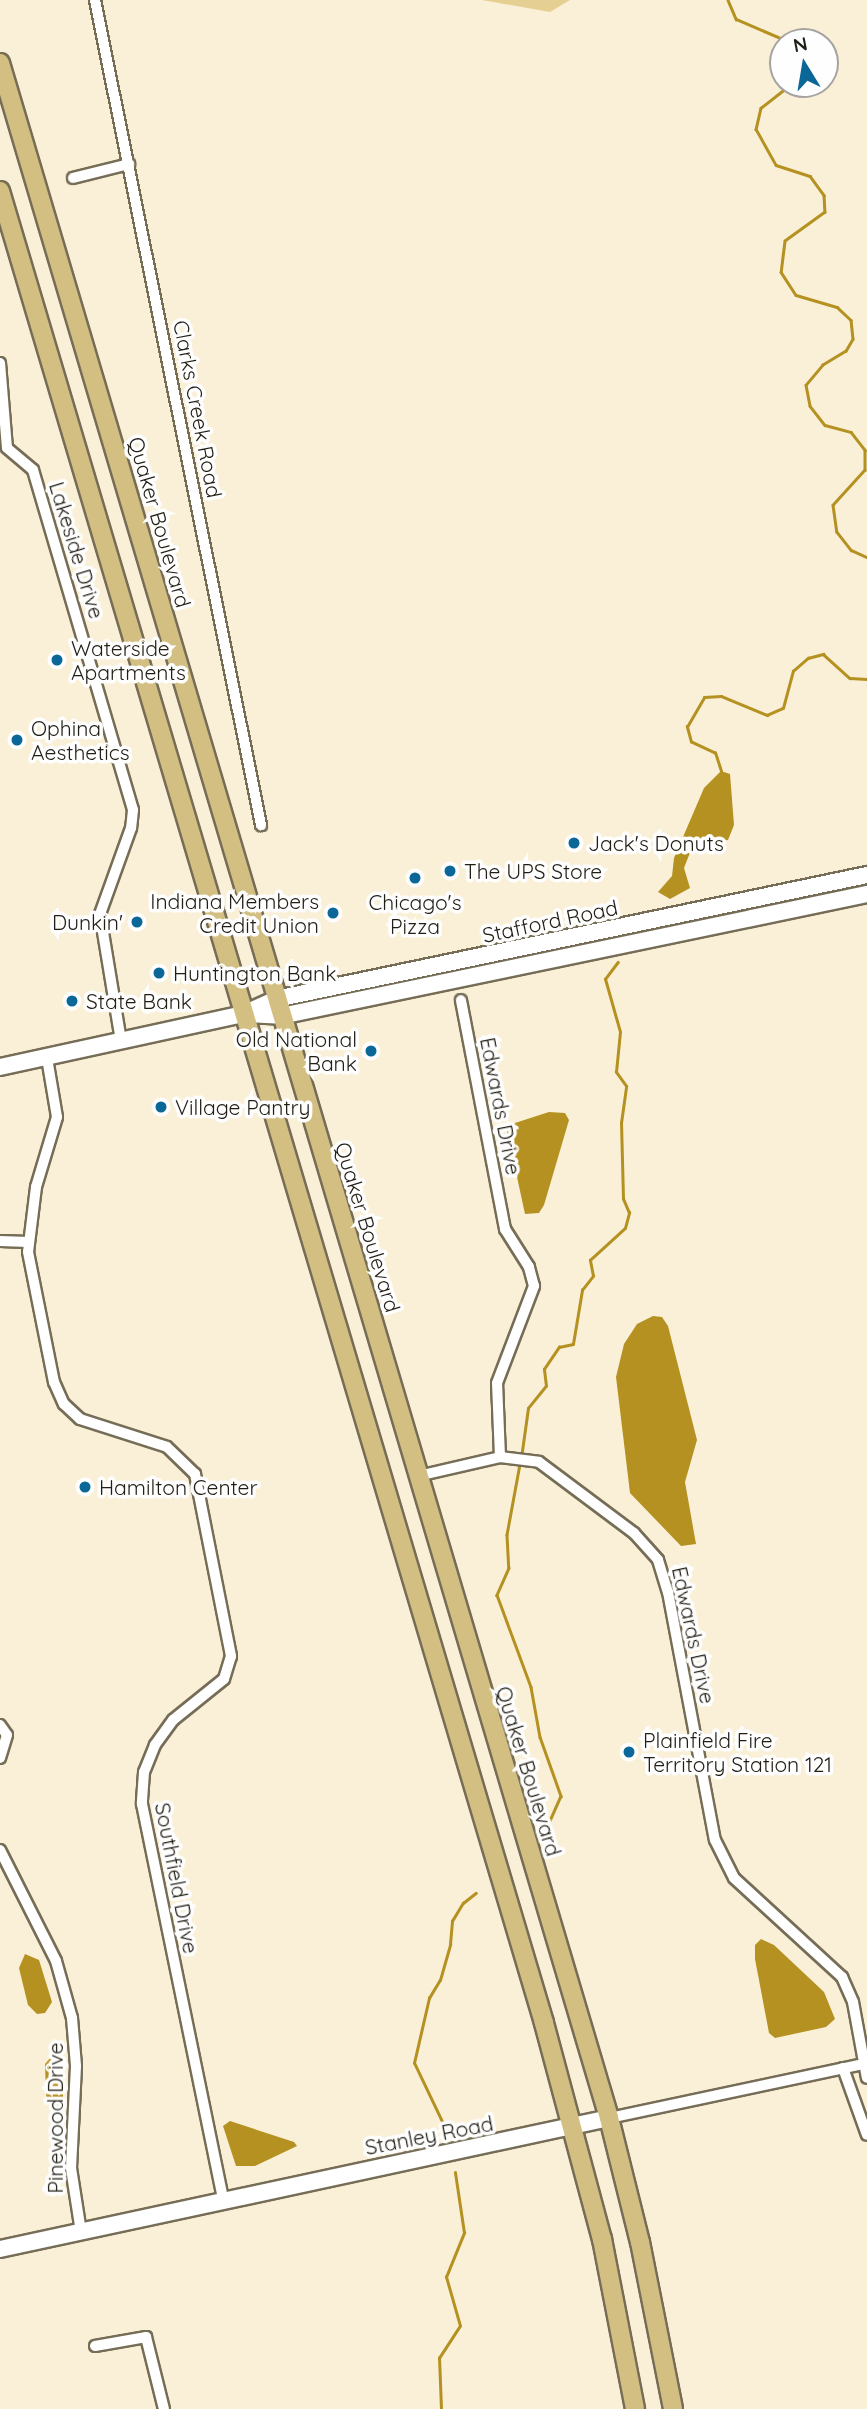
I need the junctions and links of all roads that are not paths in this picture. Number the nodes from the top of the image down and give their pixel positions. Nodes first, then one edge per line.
1 (95, 0) edge
2 (0, 63) edge
3 (129, 164) junction
4 (73, 178) dead end
5 (0, 191) edge
6 (0, 363) edge
7 (261, 825) dead end
8 (867, 875) edge
9 (867, 894) edge
10 (461, 1000) dead end
11 (279, 1007) junction
12 (243, 1014) junction
13 (121, 1041) junction
14 (47, 1058) junction
15 (0, 1067) edge
16 (0, 1241) edge
17 (29, 1242) junction
18 (504, 1456) junction
19 (418, 1476) junction
20 (0, 1725) edge
21 (0, 1758) edge
22 (0, 1850) edge
23 (865, 2063) edge
24 (843, 2068) junction
25 (867, 2078) edge
26 (608, 2118) junction
27 (572, 2127) junction
28 (867, 2135) edge
29 (223, 2200) junction
30 (81, 2232) junction
31 (0, 2249) edge
32 (95, 2346) dead end
33 (164, 2409) edge
34 (635, 2409) edge
35 (673, 2409) edge

1 - 3 street, Clarks Creek Road
2 - 11 main road, Quaker Boulevard
3 - 4 street
3 - 7 street, Clarks Creek Road
5 - 12 main road
6 - 13 street, Lakeside Drive
8 - 11 main road, Stafford Road
9 - 11 main road, Stafford Road
10 - 18 street, Edwards Drive
11 - 12 main road, Stafford Road
11 - 19 main road, Quaker Boulevard
12 - 13 main road, Stafford Road
12 - 27 main road
13 - 14 main road, Stafford Road
14 - 15 main road, Stafford Road
14 - 17 street, Southfield Drive
16 - 17 street
17 - 29 street, Southfield Drive
18 - 19 street, Edwards Drive
18 - 23 street, Edwards Drive
19 - 26 main road, Quaker Boulevard
20 - 21 street
22 - 30 street, Pinewood Drive
23 - 24 street, Stanley Road
23 - 25 street, Edwards Drive
24 - 26 street, Stanley Road
24 - 28 street
26 - 27 main road, Stanley Road
26 - 35 main road, Quaker Boulevard
27 - 29 main road, Stanley Road
27 - 34 main road
29 - 30 main road, Stanley Road
30 - 31 main road, Stanley Road
32 - 33 street

